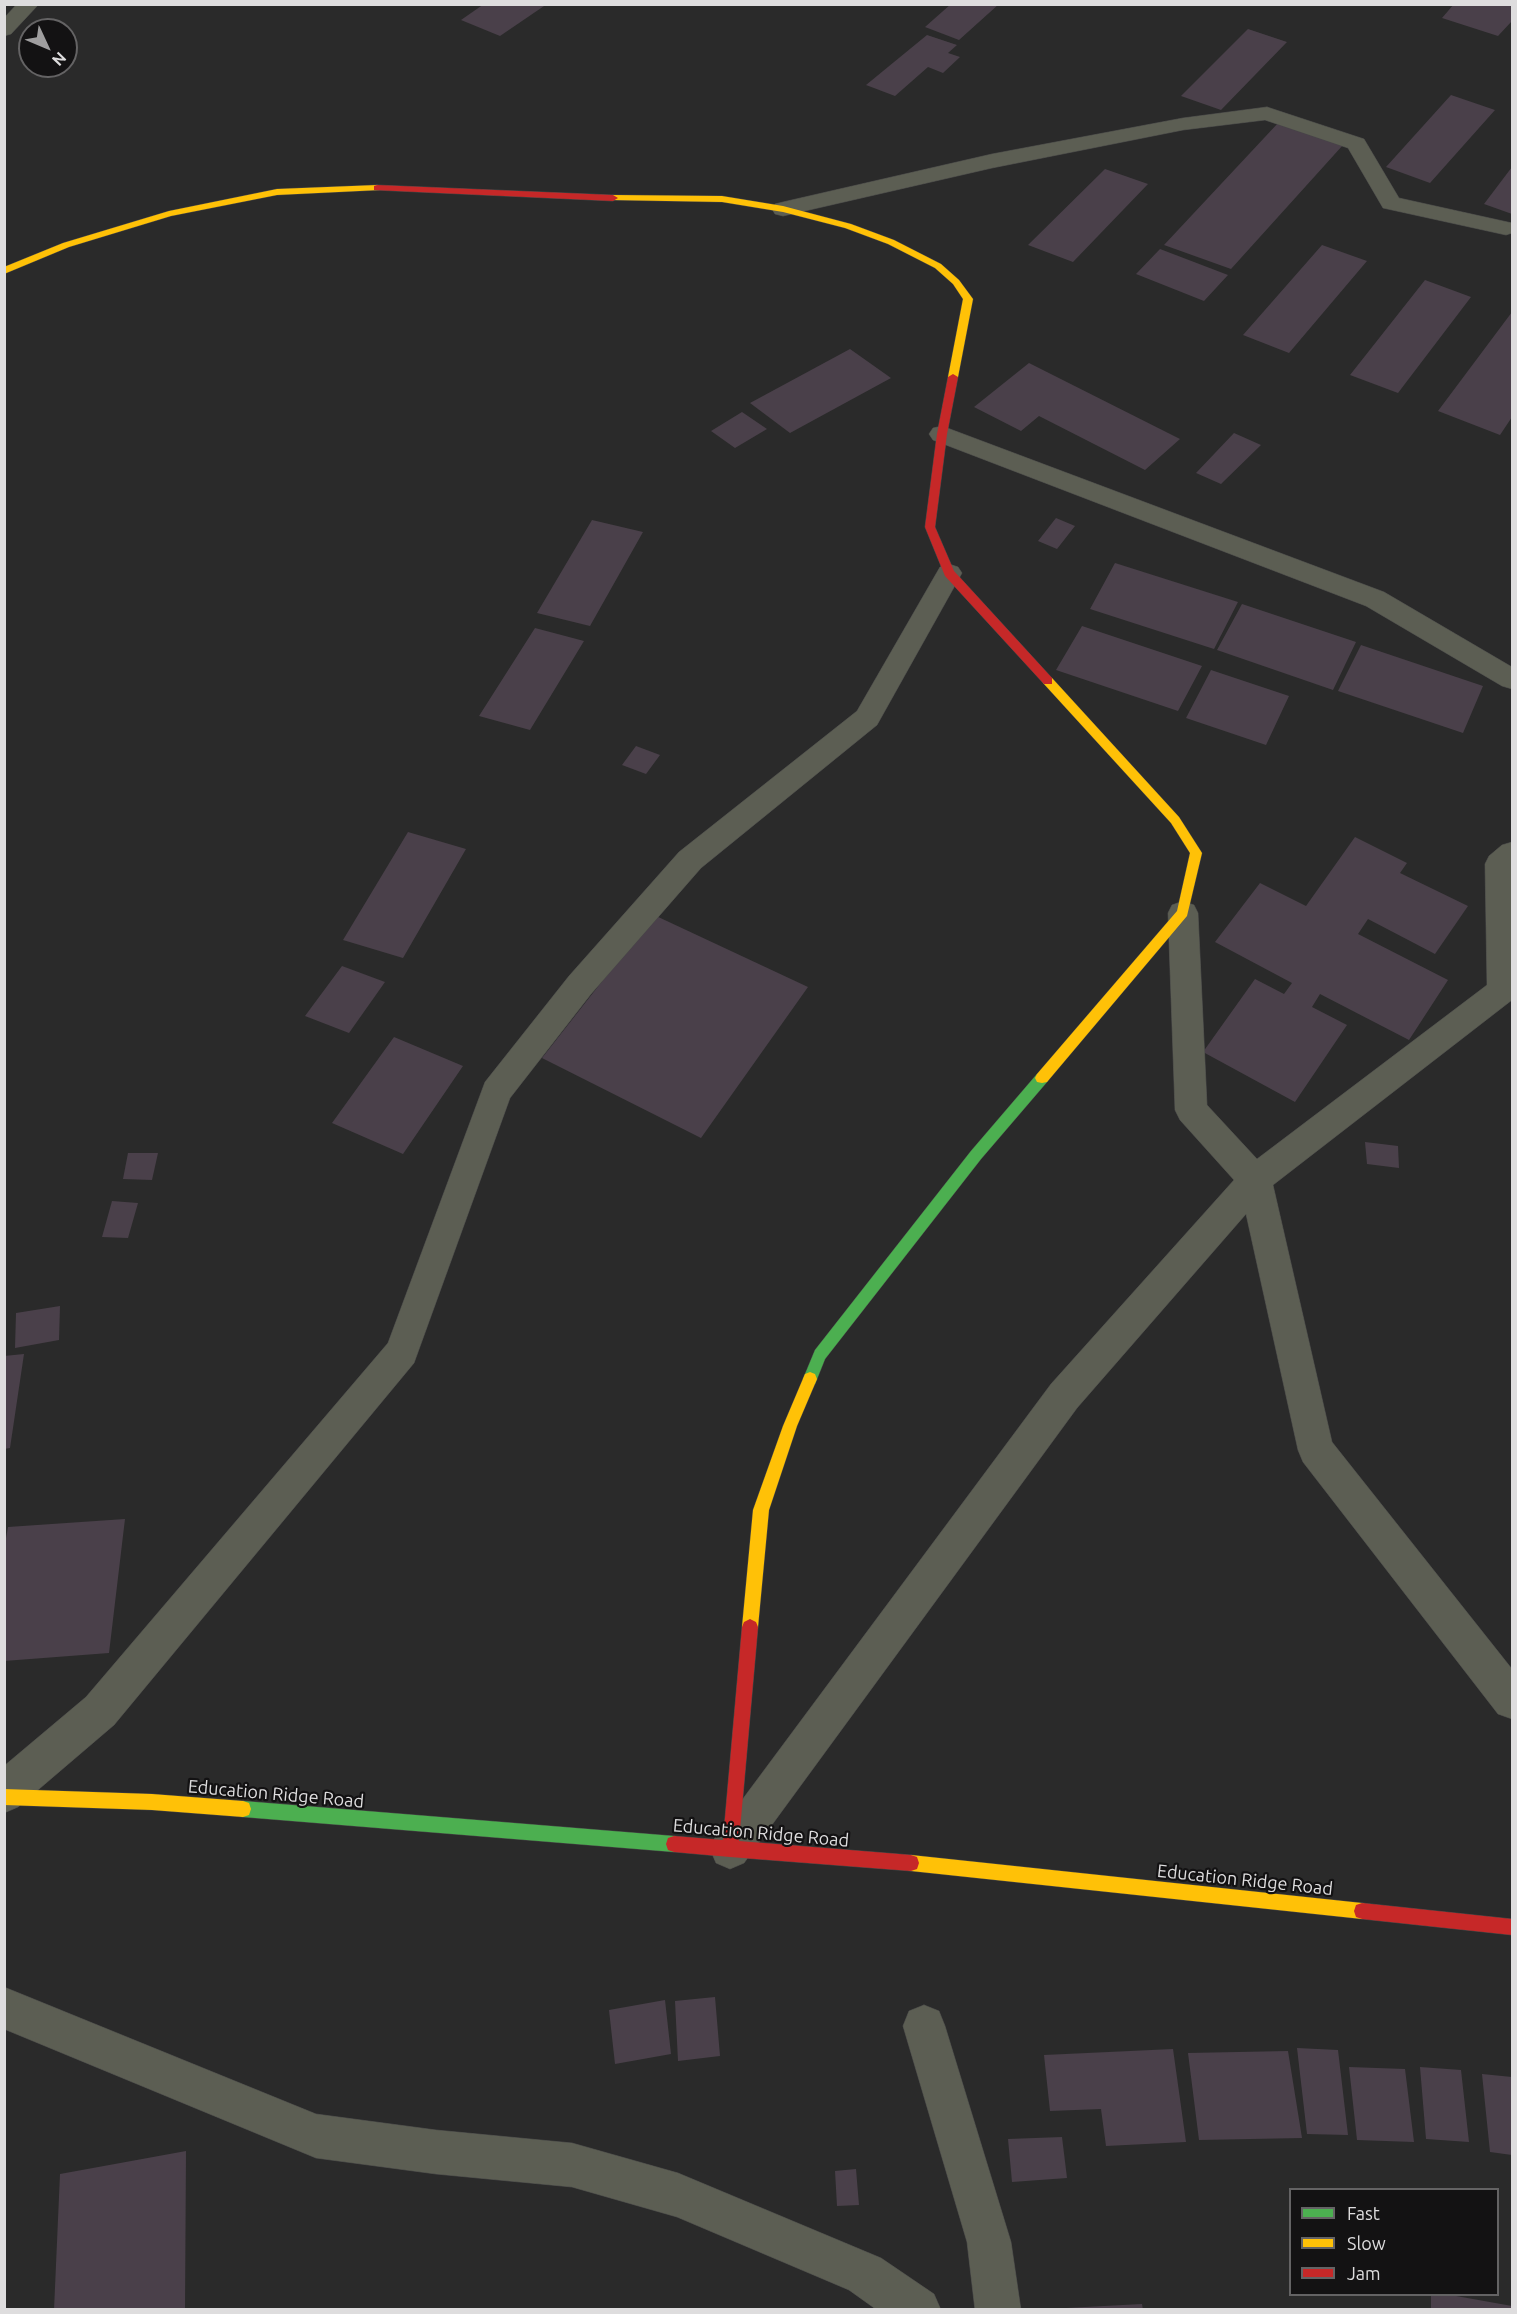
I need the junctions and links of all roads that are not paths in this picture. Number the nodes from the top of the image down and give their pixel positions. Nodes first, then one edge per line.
1 (29, 4) edge
2 (4, 30) edge
3 (783, 209) junction
4 (1506, 228) dead end
5 (4, 271) edge
6 (942, 434) junction
7 (949, 573) junction
8 (1512, 679) edge
9 (1512, 853) edge
10 (1183, 914) junction
11 (1255, 1180) junction
12 (1512, 1700) edge
13 (4, 1795) edge
14 (730, 1848) junction
15 (1512, 1927) edge
16 (4, 2008) edge
17 (924, 2026) dead end
18 (918, 2310) edge
19 (998, 2310) edge

1 - 2 street
3 - 4 street
3 - 5 street
3 - 6 street
6 - 7 street
6 - 8 street
7 - 10 street
7 - 13 street
9 - 11 street
10 - 11 street
10 - 14 street
11 - 12 street
11 - 14 street
13 - 14 street, Education Ridge Road
14 - 15 street, Education Ridge Road
16 - 18 street
17 - 19 street

